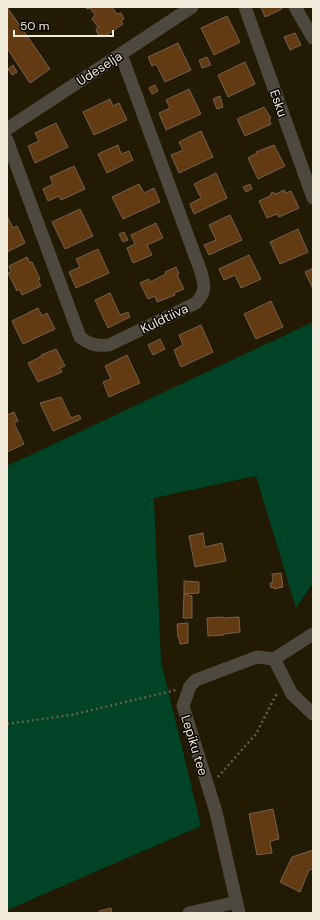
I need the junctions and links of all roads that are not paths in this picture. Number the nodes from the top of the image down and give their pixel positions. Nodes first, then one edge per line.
1 (192, 7) edge
2 (245, 7) edge
3 (295, 7) edge
4 (313, 38) edge
5 (121, 54) junction
6 (7, 129) edge
7 (7, 140) edge
8 (313, 198) edge
9 (313, 634) edge
10 (274, 658) junction
11 (313, 714) edge
12 (238, 908) edge
13 (189, 913) edge

1 - 5 street, Udeselja
2 - 8 street, Esku
3 - 4 street
5 - 6 street, Udeselja
5 - 7 street, Kuldtiiva
9 - 10 street
10 - 11 street
10 - 12 street, Lepiku tee
12 - 13 street

